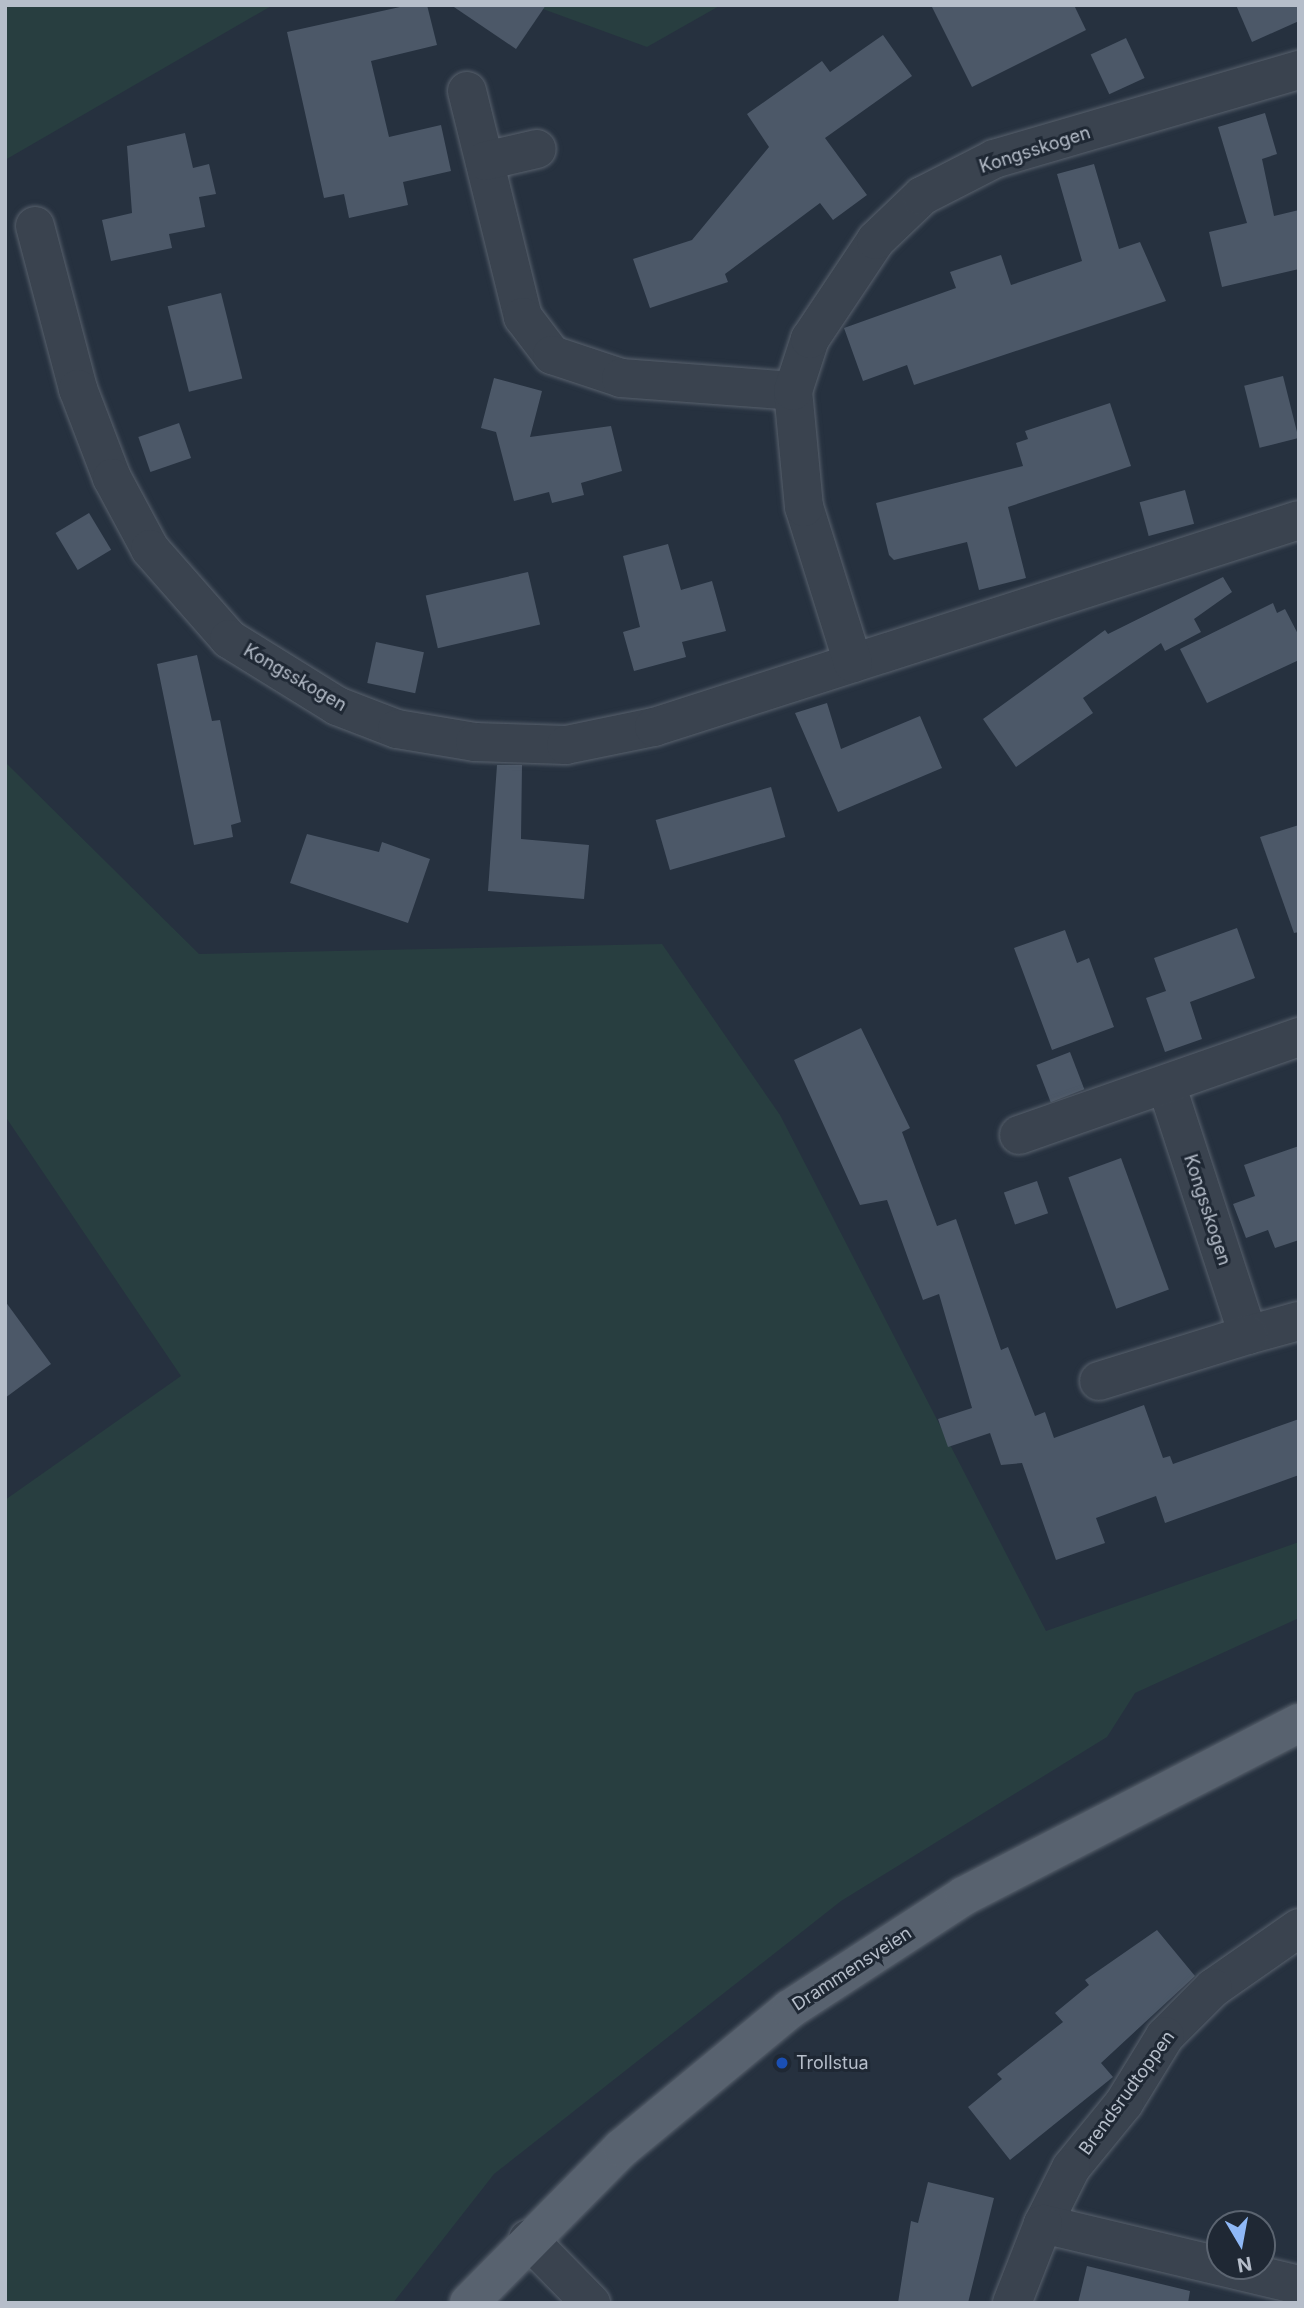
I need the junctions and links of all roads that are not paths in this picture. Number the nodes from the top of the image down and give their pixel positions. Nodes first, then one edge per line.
1 (1299, 70) edge
2 (467, 92) dead end
3 (537, 149) dead end
4 (485, 161) junction
5 (36, 226) dead end
6 (793, 391) junction
7 (1299, 520) edge
8 (853, 663) junction
9 (1299, 1037) edge
10 (1166, 1084) junction
11 (1019, 1135) dead end
12 (1299, 1321) edge
13 (1248, 1335) junction
14 (1099, 1381) dead end
15 (1299, 1723) edge
16 (1299, 1928) edge
17 (1043, 2224) junction
18 (528, 2239) junction
19 (1299, 2285) edge
20 (1262, 2289) edge
21 (469, 2303) edge
22 (591, 2303) edge
23 (1012, 2303) edge

1 - 6 street, Kongsskogen
2 - 4 street
3 - 4 street
4 - 6 street
5 - 8 street, Kongsskogen
6 - 8 street, Kongsskogen
7 - 8 street, Kongsskogen
9 - 10 street
10 - 11 street
10 - 13 street, Kongsskogen
12 - 13 street
13 - 14 street
15 - 18 main road, Drammensveien
16 - 17 street, Brendsrudtoppen
17 - 20 street
17 - 23 street, Brendsrudtoppen
18 - 21 main road, Drammensveien
18 - 22 street
19 - 20 street

